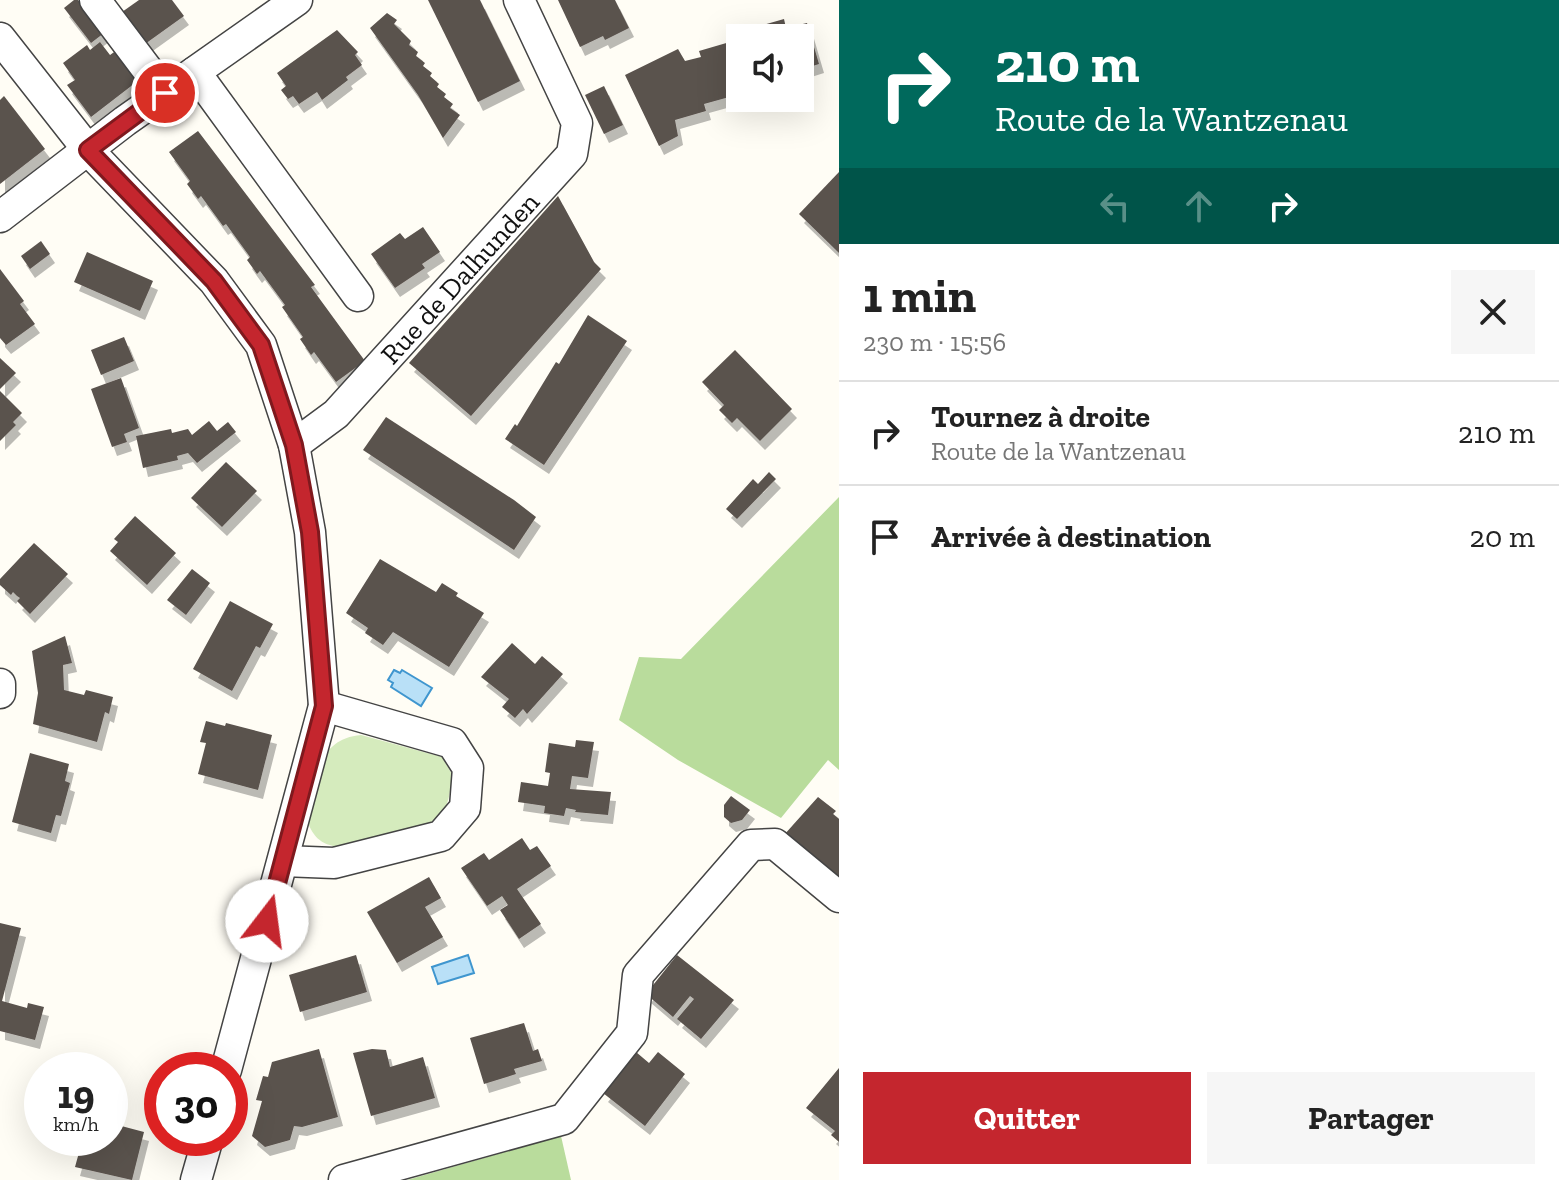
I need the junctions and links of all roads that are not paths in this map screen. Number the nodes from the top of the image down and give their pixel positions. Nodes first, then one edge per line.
1 (95, 0) edge
2 (297, 0) edge
3 (519, 0) edge
4 (0, 38) edge
5 (195, 72) junction
6 (165, 93) junction
7 (88, 150) junction
8 (0, 217) edge
9 (358, 296) dead end
10 (294, 445) junction
11 (0, 684) edge
12 (0, 693) edge
13 (324, 706) junction
14 (283, 861) junction
15 (839, 897) edge
16 (231, 1052) edge
17 (203, 1156) edge
18 (196, 1180) edge
19 (344, 1180) edge

1 - 6 street
2 - 5 street
3 - 10 street, Rue de Dalhunden
4 - 7 street
5 - 6 street
5 - 9 street
6 - 7 street
7 - 8 street
7 - 10 street
10 - 13 street
11 - 12 street
13 - 14 street
13 - 14 street
14 - 16 street
15 - 19 street
17 - 18 street

